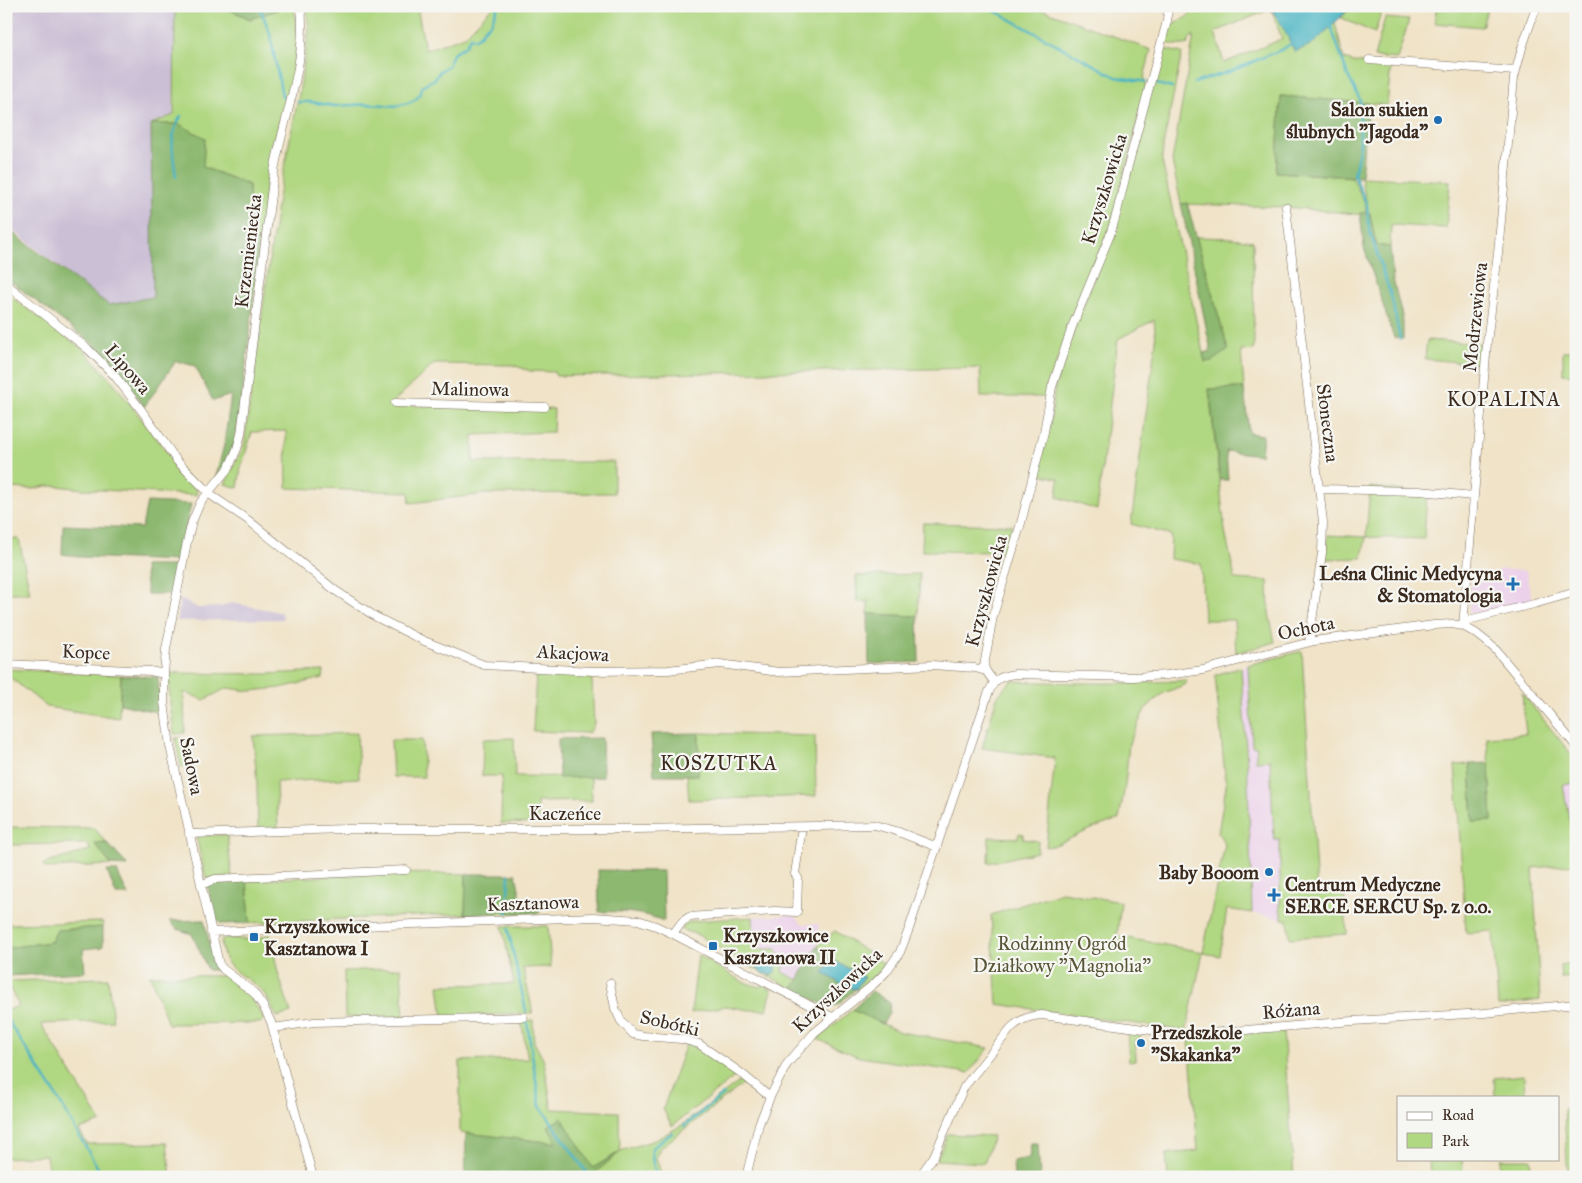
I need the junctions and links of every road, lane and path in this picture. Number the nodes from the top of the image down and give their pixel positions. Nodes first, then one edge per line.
1 (301, 6) edge
2 (1168, 6) edge
3 (1538, 6) edge
4 (1369, 60) dead end
5 (1516, 71) junction
6 (1286, 207) dead end
7 (6, 284) edge
8 (395, 404) dead end
9 (545, 407) dead end
10 (1320, 488) junction
11 (208, 493) junction
12 (1474, 496) junction
13 (1576, 592) edge
14 (1464, 623) junction
15 (1309, 642) junction
16 (6, 664) edge
17 (986, 671) junction
18 (164, 674) junction
19 (994, 682) junction
20 (1576, 746) edge
21 (802, 827) junction
22 (189, 834) junction
23 (937, 848) junction
24 (406, 870) dead end
25 (201, 885) junction
26 (212, 932) junction
27 (674, 934) junction
28 (610, 983) dead end
29 (1576, 1004) edge
30 (523, 1017) dead end
31 (832, 1017) junction
32 (273, 1028) junction
33 (770, 1096) junction
34 (313, 1177) edge
35 (746, 1177) edge
36 (919, 1177) edge

1 - 11 street, Krzemieniecka
2 - 17 street, Krzyszkowicka
3 - 5 street, Modrzewiowa
4 - 5 street
5 - 12 street, Modrzewiowa
6 - 10 street, Słoneczna
7 - 11 street, Lipowa
8 - 9 street, Malinowa
10 - 12 street
10 - 15 street, Słoneczna
11 - 17 street, Akacjowa
11 - 18 street, Sadowa
12 - 14 street, Modrzewiowa
13 - 14 street
14 - 15 street, Ochota
14 - 20 street, Ochota
15 - 19 street, Ochota
16 - 18 street, Kopce
17 - 19 street, Krzyszkowicka
18 - 22 street, Sadowa
19 - 23 street, Krzyszkowicka
21 - 22 street, Kaczeńce
21 - 23 street, Kaczeńce
21 - 27 street
22 - 25 street, Sadowa
23 - 31 street, Krzyszkowicka
24 - 25 street
25 - 26 street, Sadowa
26 - 27 street, Kasztanowa
26 - 32 street, Sadowa
27 - 31 street, Kasztanowa
28 - 33 street, Sobótki
29 - 36 street, Różana
30 - 32 street
31 - 33 street, Krzyszkowicka
32 - 34 street, Sadowa
33 - 35 street, Krzyszkowicka

